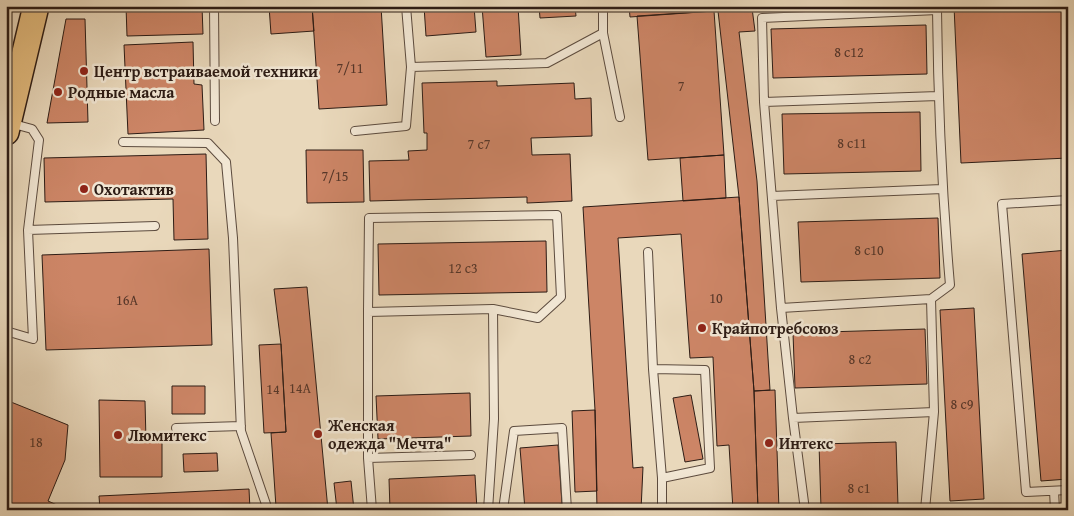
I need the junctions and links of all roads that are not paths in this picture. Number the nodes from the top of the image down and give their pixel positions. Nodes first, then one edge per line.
1 (36, 6) edge
2 (214, 6) edge
3 (406, 6) edge
4 (603, 6) edge
5 (603, 32) junction
6 (411, 67) junction
7 (938, 96) junction
8 (764, 102) junction
9 (620, 117) dead end
10 (215, 121) dead end
11 (7, 127) edge
12 (355, 132) dead end
13 (124, 142) dead end
14 (942, 189) junction
15 (772, 196) junction
16 (1068, 200) edge
17 (155, 226) dead end
18 (28, 230) junction
19 (648, 252) dead end
20 (931, 299) junction
21 (781, 308) junction
22 (493, 309) junction
23 (368, 312) junction
24 (6, 331) edge
25 (653, 369) junction
26 (934, 412) junction
27 (793, 418) junction
28 (241, 426) junction
29 (176, 428) dead end
30 (471, 455) dead end
31 (368, 458) junction
32 (662, 478) junction
33 (1068, 490) edge
34 (1054, 491) junction
35 (268, 510) edge
36 (372, 510) edge
37 (488, 510) edge
38 (503, 510) edge
39 (567, 510) edge
40 (662, 510) edge
41 (805, 510) edge
42 (925, 510) edge
43 (1055, 510) edge

1 - 11 main road
2 - 10 lane
3 - 6 lane
4 - 5 lane
5 - 6 lane
5 - 9 lane
6 - 12 lane
7 - 8 lane
7 - 8 lane
7 - 14 lane
8 - 15 lane
11 - 18 lane
13 - 28 lane
14 - 15 lane
14 - 20 lane
15 - 21 lane
16 - 34 lane
17 - 18 lane
18 - 24 lane
19 - 25 lane
20 - 21 lane
20 - 26 lane
21 - 27 lane
22 - 23 lane
22 - 23 lane
22 - 37 lane
23 - 31 lane
25 - 32 lane
25 - 32 lane
26 - 27 lane
26 - 42 lane
27 - 41 lane
28 - 29 lane
28 - 35 lane
30 - 31 lane
31 - 36 lane
32 - 40 lane
33 - 34 lane
34 - 43 lane
38 - 39 lane

